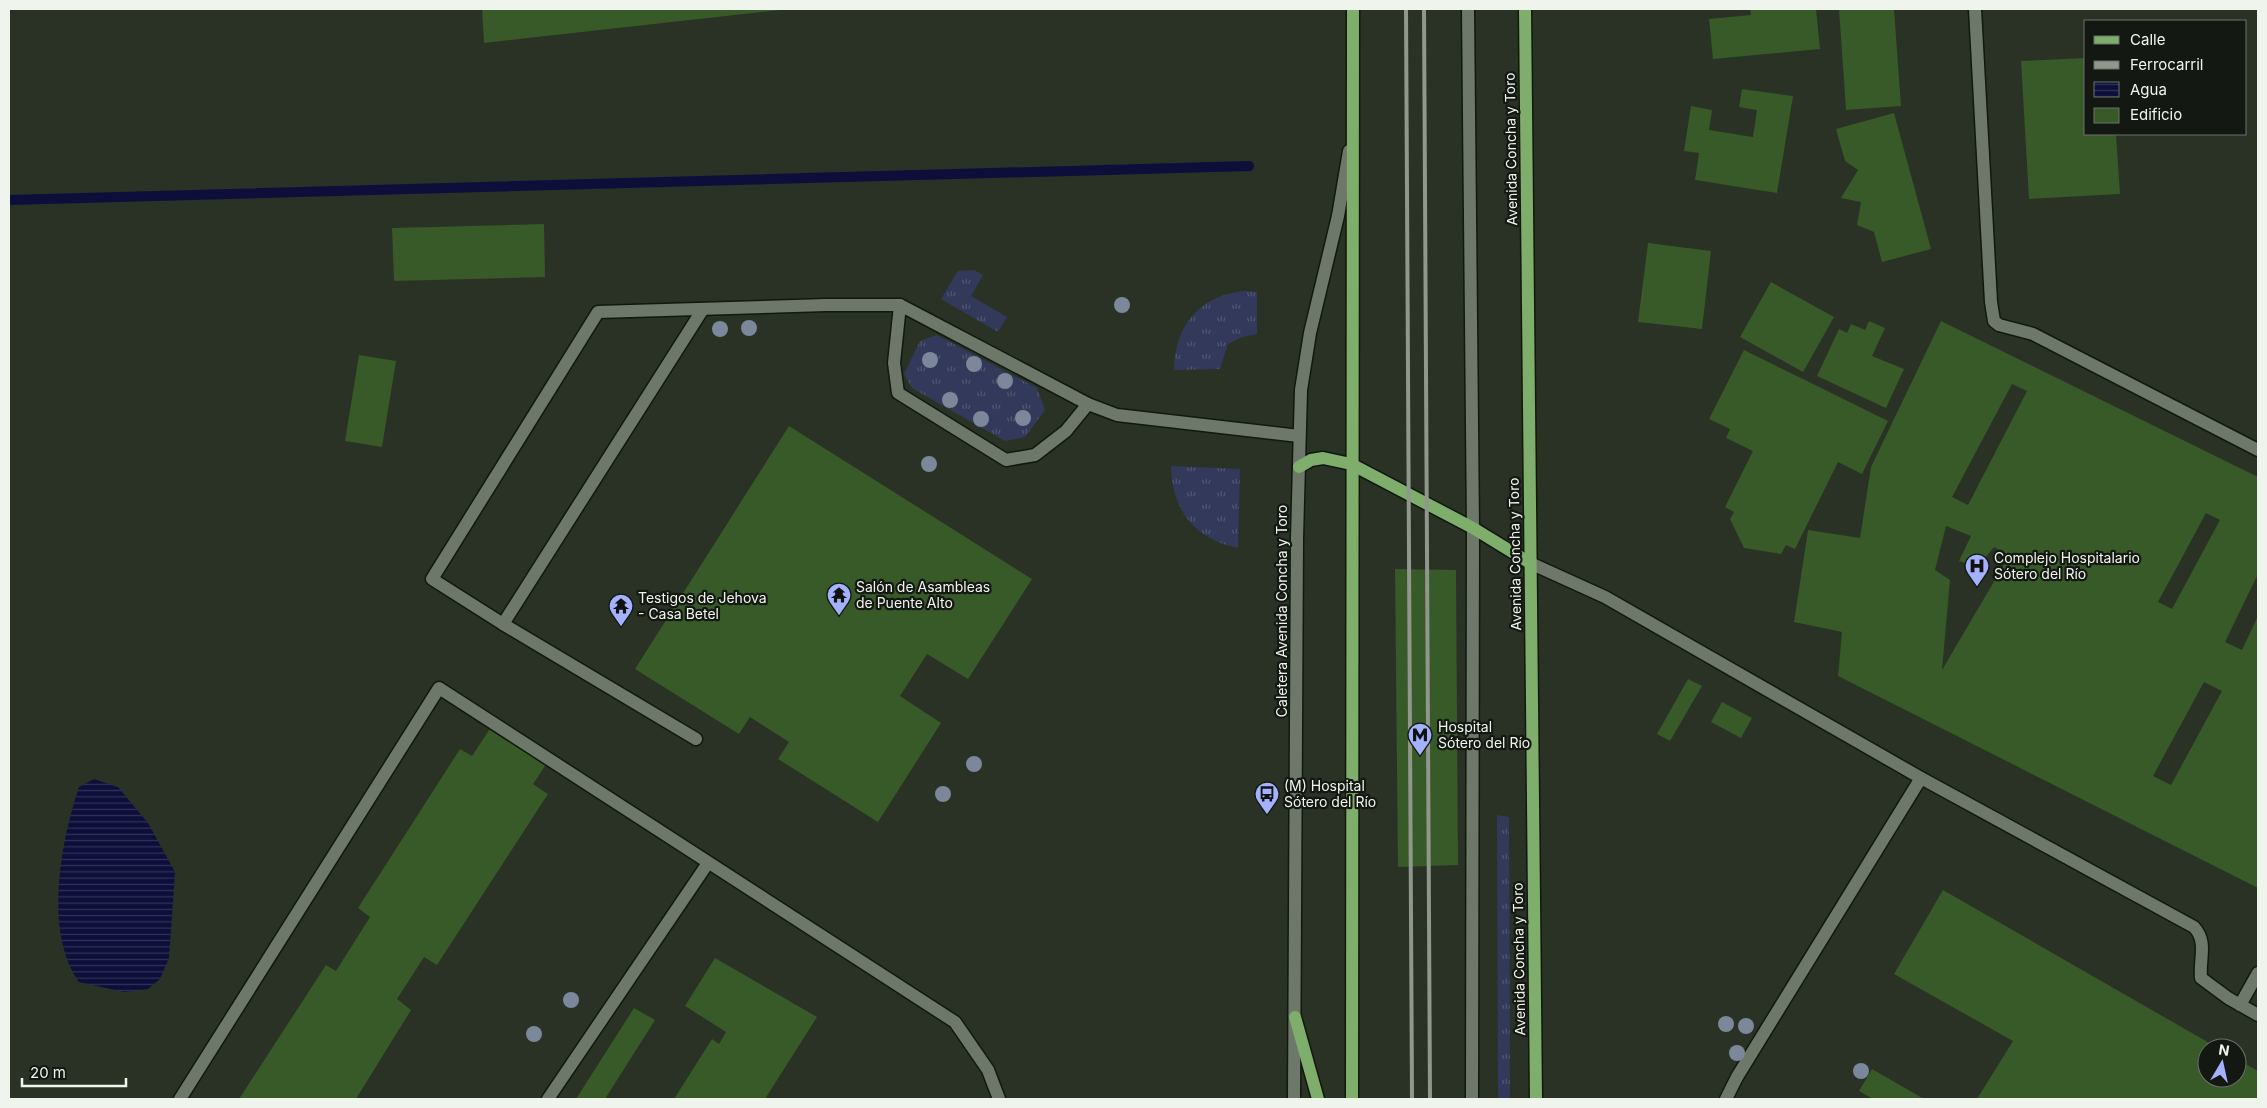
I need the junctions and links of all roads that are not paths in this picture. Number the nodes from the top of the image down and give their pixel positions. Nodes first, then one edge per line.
1 (1353, 9) edge
2 (1468, 9) edge
3 (1525, 9) edge
4 (1975, 9) edge
5 (1354, 128) junction
6 (900, 305) junction
7 (703, 308) junction
8 (1088, 404) junction
9 (1299, 436) junction
10 (2258, 450) edge
11 (1351, 464) junction
12 (1299, 467) junction
13 (1473, 528) junction
14 (1530, 563) junction
15 (503, 624) junction
16 (696, 739) dead end
17 (1921, 778) junction
18 (708, 863) junction
19 (2258, 973) edge
20 (2240, 1005) junction
21 (2258, 1015) edge
22 (1295, 1017) junction
23 (180, 1099) edge
24 (548, 1099) edge
25 (999, 1099) edge
26 (1294, 1099) edge
27 (1318, 1099) edge
28 (1352, 1099) edge
29 (1472, 1099) edge
30 (1536, 1099) edge
31 (1726, 1099) edge

1 - 5 main road
2 - 13 street
3 - 14 main road, Avenida Concha y Toro
4 - 10 street
5 - 9 street, Caletera Avenida Concha y Toro
5 - 11 main road
6 - 7 street
6 - 8 street
6 - 8 street
7 - 15 street
7 - 15 street
8 - 9 street
9 - 12 street, Caletera Avenida Concha y Toro
11 - 12 main road
11 - 13 main road
11 - 28 main road
12 - 22 street, Caletera Avenida Concha y Toro
13 - 14 main road
13 - 29 street
14 - 17 street
14 - 30 main road, Avenida Concha y Toro
15 - 16 street
17 - 20 street
17 - 31 street
18 - 23 street
18 - 24 street
18 - 25 street
19 - 20 street
20 - 21 street
22 - 26 street, Caletera Avenida Concha y Toro
22 - 27 main road

